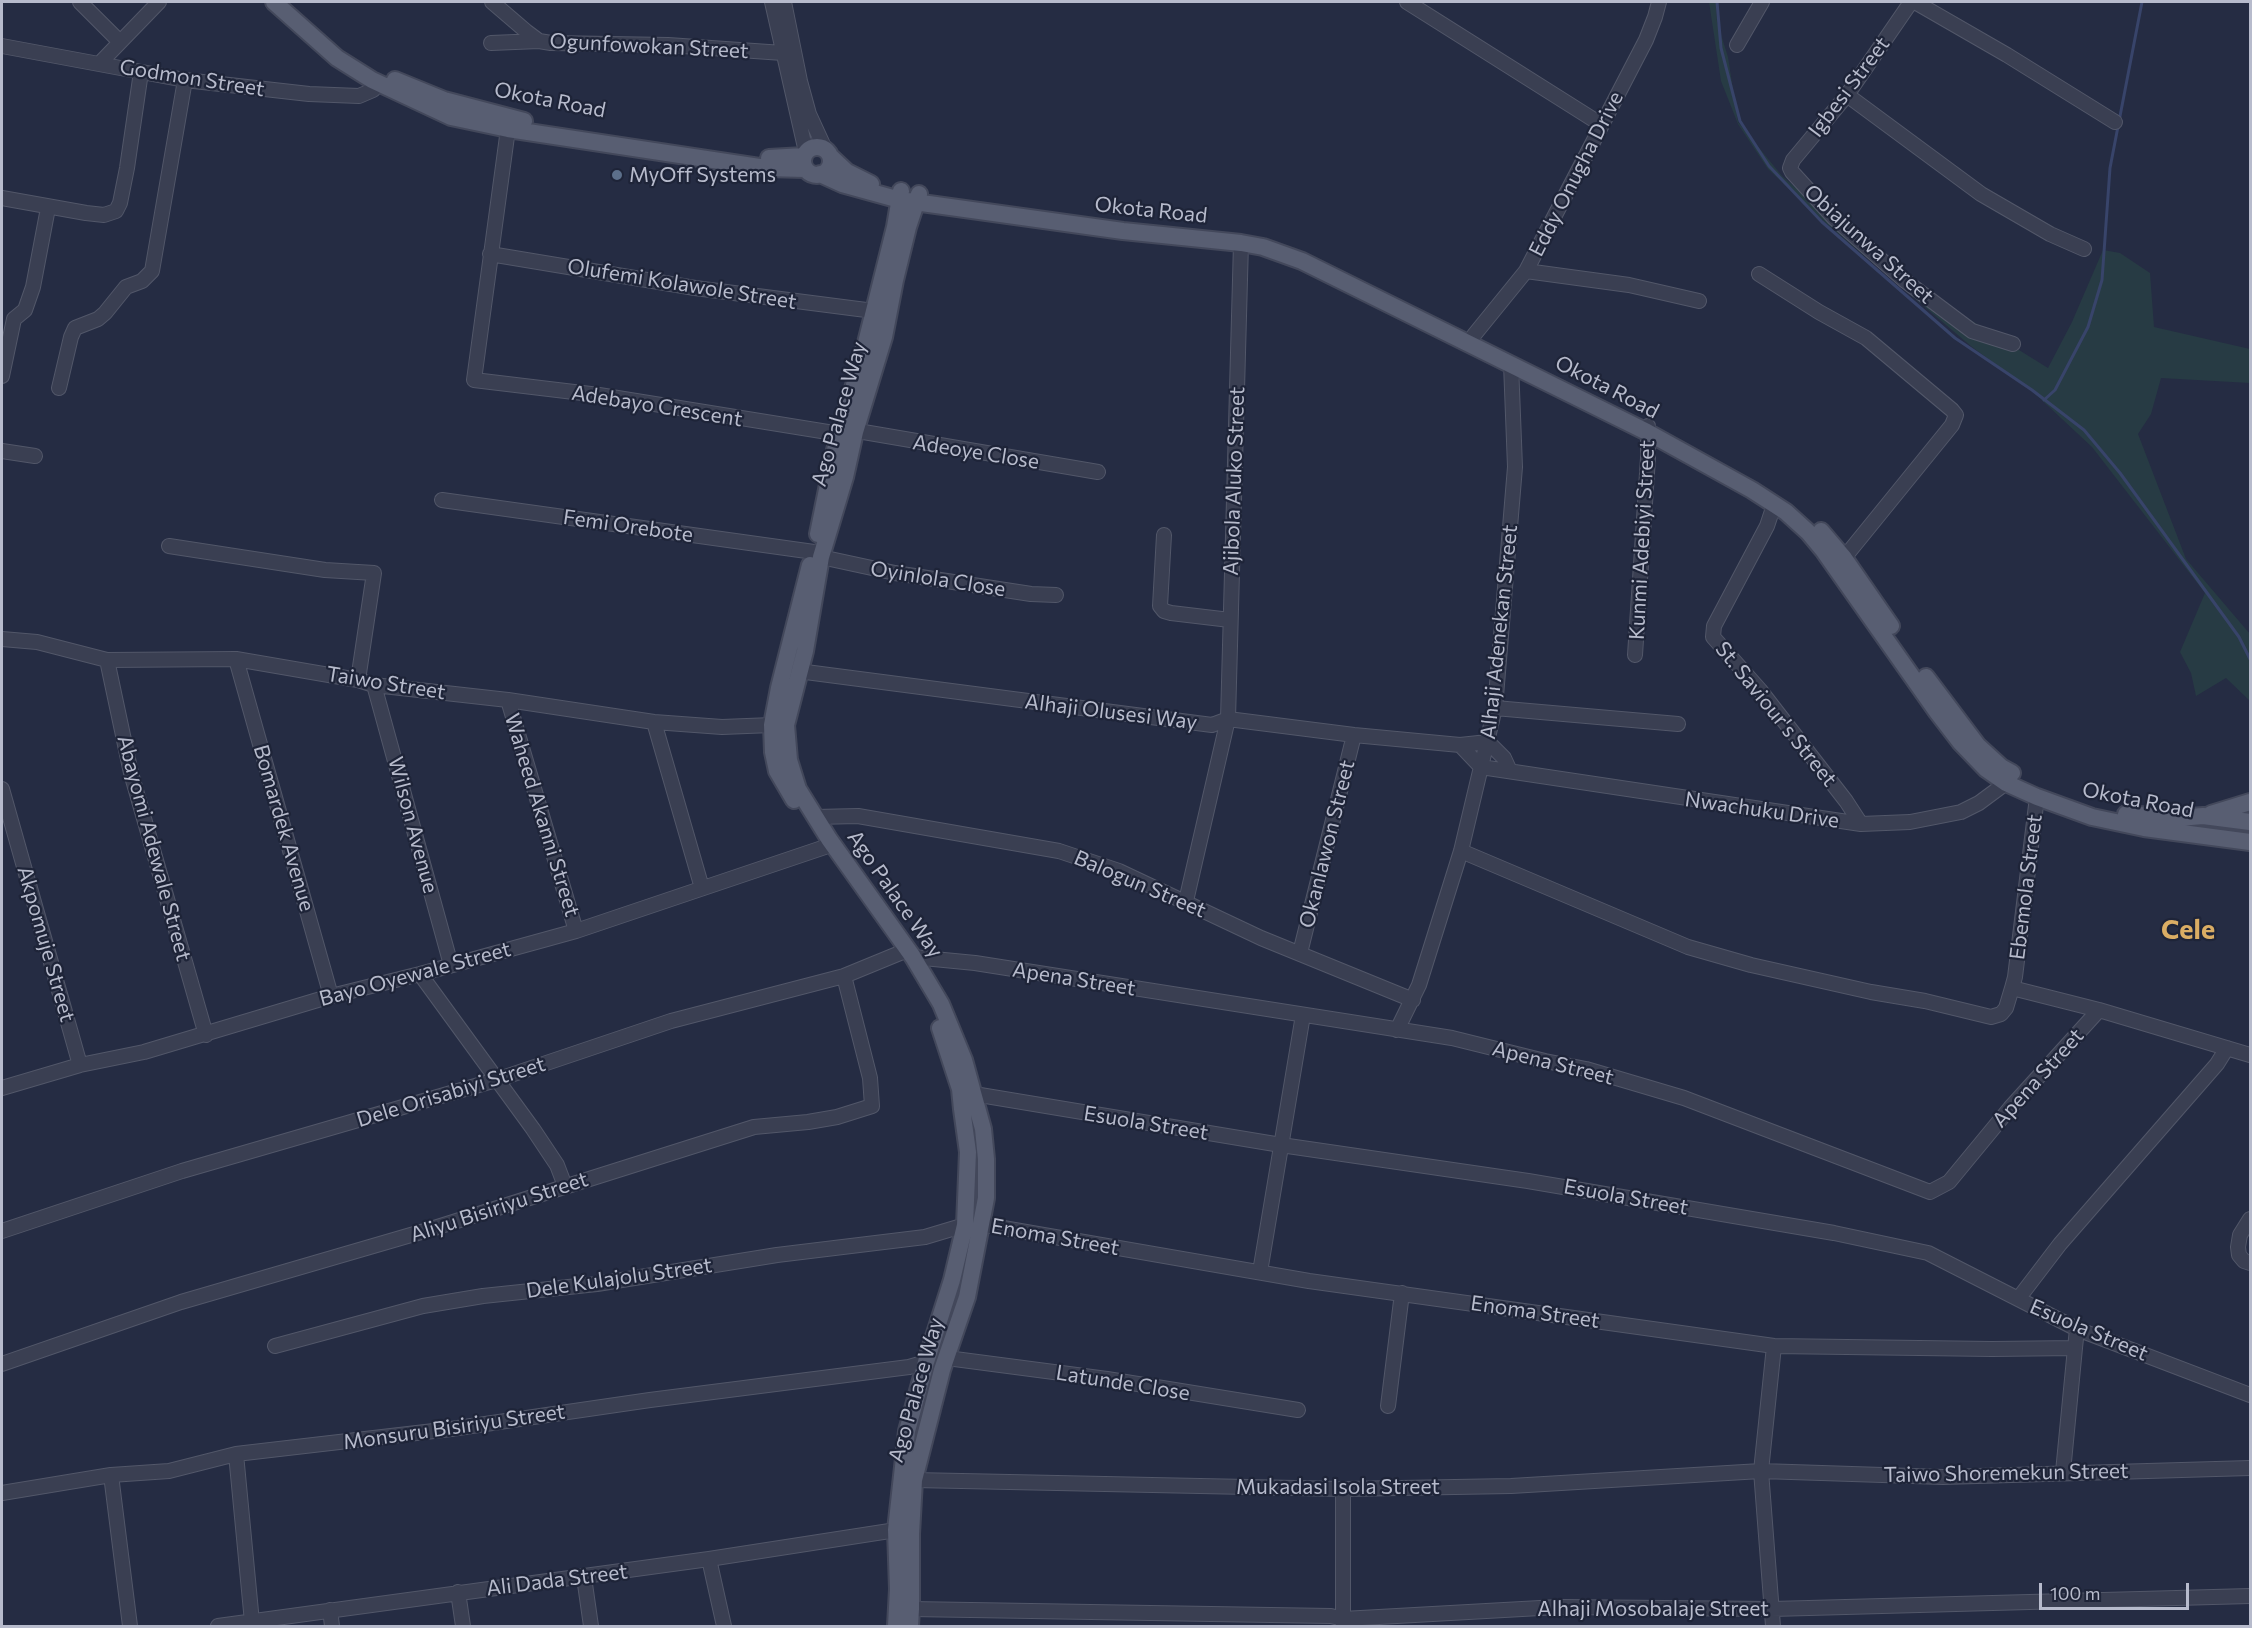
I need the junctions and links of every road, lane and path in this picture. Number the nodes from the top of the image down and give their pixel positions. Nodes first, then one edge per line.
1 (80, 2) edge
2 (159, 2) edge
3 (274, 2) edge
4 (492, 2) edge
5 (772, 2) edge
6 (784, 2) edge
7 (1407, 2) edge
8 (1762, 2) edge
9 (1913, 2) edge
10 (1655, 4) edge
11 (306, 29) junction
12 (119, 41) junction
13 (539, 41) junction
14 (491, 43) dead end
15 (1737, 45) dead end
16 (2, 46) edge
17 (788, 49) junction
18 (100, 63) junction
19 (141, 72) junction
20 (185, 80) junction
21 (372, 80) junction
22 (1847, 95) junction
23 (2115, 122) dead end
24 (1602, 125) junction
25 (508, 129) junction
26 (828, 153) junction
27 (809, 163) junction
28 (1792, 172) joint
29 (909, 197) junction
30 (2, 198) edge
31 (48, 208) junction
32 (1241, 243) junction
33 (2084, 249) dead end
34 (490, 254) junction
35 (1526, 271) junction
36 (1759, 274) dead end
37 (1699, 301) dead end
38 (874, 311) junction
39 (8, 318) edge
40 (1474, 335) junction
41 (2013, 344) dead end
42 (1511, 364) junction
43 (2, 376) edge
44 (58, 388) dead end
45 (1648, 429) junction
46 (845, 431) junction
47 (2, 451) edge
48 (35, 456) dead end
49 (1098, 472) dead end
50 (442, 500) dead end
51 (1774, 505) junction
52 (1164, 535) dead end
53 (170, 546) dead end
54 (818, 554) junction
55 (1844, 558) junction
56 (1056, 595) dead end
57 (1878, 618) junction
58 (1230, 620) junction
59 (2, 639) edge
60 (1635, 655) dead end
61 (107, 660) junction
62 (236, 660) junction
63 (798, 671) junction
64 (358, 680) junction
65 (374, 685) junction
66 (508, 700) junction
67 (1495, 708) junction
68 (1228, 718) junction
69 (654, 723) junction
70 (1678, 724) dead end
71 (772, 725) junction
72 (1354, 735) junction
73 (1488, 742) junction
74 (1460, 745) junction
75 (1481, 767) junction
76 (1510, 771) junction
77 (2006, 783) junction
78 (2, 789) edge
79 (2037, 797) junction
80 (2250, 802) edge
81 (2203, 816) junction
82 (816, 817) junction
83 (2145, 822) junction
84 (2250, 822) edge
85 (1861, 824) junction
86 (2250, 842) edge
87 (825, 847) junction
88 (1461, 850) junction
89 (702, 888) junction
90 (1186, 901) junction
91 (576, 931) junction
92 (1300, 953) junction
93 (907, 955) junction
94 (451, 965) junction
95 (420, 974) junction
96 (844, 976) junction
97 (2013, 982) junction
98 (331, 996) junction
99 (1413, 1000) junction
100 (2099, 1010) junction
101 (1303, 1015) junction
102 (1396, 1030) junction
103 (206, 1035) junction
104 (2227, 1048) junction
105 (2250, 1055) edge
106 (80, 1065) junction
107 (496, 1080) junction
108 (2, 1088) edge
109 (974, 1095) junction
110 (1281, 1145) junction
111 (565, 1186) junction
112 (2250, 1219) edge
113 (973, 1224) junction
114 (2, 1231) edge
115 (2250, 1263) edge
116 (1260, 1272) junction
117 (1402, 1293) junction
118 (2018, 1299) junction
119 (2077, 1329) junction
120 (275, 1346) dead end
121 (1774, 1346) junction
122 (2075, 1348) junction
123 (947, 1358) junction
124 (926, 1362) junction
125 (2, 1364) edge
126 (2250, 1395) edge
127 (1388, 1406) dead end
128 (1298, 1410) dead end
129 (911, 1414) junction
130 (928, 1424) junction
131 (906, 1431) junction
132 (923, 1441) junction
133 (236, 1455) junction
134 (2250, 1468) edge
135 (1761, 1471) junction
136 (2063, 1472) junction
137 (111, 1475) junction
138 (914, 1480) junction
139 (1343, 1489) junction
140 (2, 1493) edge
141 (896, 1530) junction
142 (709, 1559) junction
143 (584, 1577) junction
144 (458, 1592) junction
145 (2250, 1596) edge
146 (911, 1609) junction
147 (1772, 1609) junction
148 (330, 1610) junction
149 (1064, 1619) edge
150 (252, 1622) junction
151 (1343, 1622) edge
152 (130, 1626) edge
153 (218, 1626) edge
154 (332, 1626) edge
155 (463, 1626) edge
156 (591, 1626) edge
157 (724, 1626) edge
158 (896, 1626) edge
159 (909, 1626) edge
160 (1773, 1626) edge

1 - 12 street
2 - 12 street
3 - 11 main road, Okota Road
4 - 13 street, Ogunfowokan Street
5 - 17 street
6 - 17 street
7 - 24 street
8 - 15 street
9 - 22 street, Igbesi Street
9 - 23 street
10 - 24 street, Eddy Onugha Drive
11 - 21 main road, Okota Road
11 - 27 main road, Okota Road
12 - 18 street
13 - 14 street
13 - 17 street, Ogunfowokan Street
16 - 18 street, Godmon Street
17 - 26 street
17 - 27 street
18 - 19 street, Godmon Street
19 - 20 street, Godmon Street
19 - 31 street
20 - 21 street, Godmon Street
20 - 44 street
21 - 25 main road, Okota Road
22 - 28 street, Igbesi Street
22 - 33 street
24 - 35 street, Eddy Onugha Drive
25 - 27 main road, Okota Road
25 - 34 street
26 - 27 main road
26 - 27 main road
26 - 29 main road, Okota Road
27 - 29 main road, Okota Road
28 - 41 street, Obiajunwa Street
29 - 32 main road, Okota Road
29 - 38 main road, Ago Palace Way
29 - 40 main road, Okota Road
29 - 46 main road, Ago Palace Way
30 - 31 street
31 - 39 street
32 - 42 main road, Okota Road
32 - 58 street, Ajibola Aluko Street
34 - 38 street, Olufemi Kolawole Street
34 - 46 street, Adebayo Crescent
35 - 37 street
35 - 40 street, Eddy Onugha Drive
36 - 55 street
38 - 46 main road, Ago Palace Way
39 - 43 street
40 - 45 main road, Okota Road
42 - 45 main road, Okota Road
42 - 67 street, Alhaji Adenekan Street
45 - 51 main road, Okota Road
45 - 55 main road, Okota Road
45 - 60 street, Kunmi Adebiyi Street
46 - 49 street, Adeoye Close
46 - 54 main road, Ago Palace Way
47 - 48 street
50 - 54 street, Femi Orebote
51 - 57 main road, Okota Road
51 - 85 street, St. Saviour's Street
52 - 58 street
53 - 64 street
54 - 56 street, Oyinlola Close
54 - 63 main road, Ago Palace Way
54 - 71 main road, Ago Palace Way
55 - 57 main road, Okota Road
57 - 77 main road, Okota Road
57 - 83 main road, Okota Road
58 - 68 street, Ajibola Aluko Street
59 - 61 street, Taiwo Street
61 - 62 street, Taiwo Street
61 - 103 street, Abayomi Adewale Street
62 - 64 street, Taiwo Street
62 - 98 street, Bomardek Avenue
63 - 68 street, Alhaji Olusesi Way
63 - 82 main road, Ago Palace Way
64 - 65 street, Taiwo Street
65 - 66 street, Taiwo Street
65 - 94 street, Wilson Avenue
66 - 69 street, Taiwo Street
66 - 91 street, Waheed Akanni Street
67 - 70 street
67 - 73 street, Alhaji Adenekan Street
68 - 72 street, Alhaji Olusesi Way
68 - 90 street, Ajibola Aluko Street
69 - 71 street, Taiwo Street
69 - 89 street
71 - 87 main road, Ago Palace Way
72 - 74 street, Alhaji Olusesi Way
72 - 92 street, Okanlawon Street
73 - 74 street, Alhaji Olusesi Way
73 - 75 street, Alhaji Adenekan Street
73 - 76 street
74 - 75 street
75 - 76 street, Nwachuku Drive
75 - 88 street, Alhaji Adenekan Street
76 - 85 street, Nwachuku Drive
77 - 79 main road, Okota Road
77 - 85 street, Nwachuku Drive
78 - 106 street, Akpomuje Street
79 - 83 main road, Okota Road
79 - 97 street, Ebemola Street
80 - 81 main road
81 - 83 main road, Okota Road
81 - 84 main road, Okota Road
82 - 90 street, Balogun Street
82 - 93 main road, Ago Palace Way
83 - 86 main road, Okota Road
87 - 89 street, Bayo Oyewale Street
87 - 93 main road, Ago Palace Way
88 - 97 street, Ebemola Street
88 - 99 street, Alhaji Adenekan Street
89 - 91 street, Bayo Oyewale Street
90 - 92 street, Balogun Street
91 - 94 street, Bayo Oyewale Street
92 - 99 street, Balogun Street
93 - 96 street, Dele Orisabiyi Street
93 - 101 street, Apena Street
93 - 109 main road, Ago Palace Way
93 - 113 main road, Ago Palace Way
94 - 95 street, Bayo Oyewale Street
95 - 98 street, Bayo Oyewale Street
95 - 107 street
96 - 107 street, Dele Orisabiyi Street
96 - 111 street, Aliyu Bisiriyu Street
97 - 100 street
98 - 103 street, Bayo Oyewale Street
99 - 102 street, Alhaji Adenekan Street
100 - 102 street, Apena Street
100 - 104 street
101 - 102 street, Apena Street
101 - 110 street
103 - 106 street, Bayo Oyewale Street
104 - 105 street
104 - 118 street
106 - 108 street, Bayo Oyewale Street
107 - 111 street
107 - 114 street, Dele Orisabiyi Street
109 - 110 street, Esuola Street
109 - 113 main road, Ago Palace Way
110 - 116 street
110 - 118 street, Esuola Street
111 - 125 street, Aliyu Bisiriyu Street
112 - 115 street
113 - 116 street, Enoma Street
113 - 120 street, Dele Kulajolu Street
113 - 123 main road, Ago Palace Way
113 - 124 main road, Ago Palace Way
116 - 117 street, Enoma Street
117 - 121 street, Enoma Street
117 - 127 street
118 - 119 street, Esuola Street
119 - 122 street
119 - 126 street, Esuola Street
121 - 122 street, Enoma Street
121 - 135 street
122 - 136 street
123 - 128 street, Latunde Close
123 - 130 main road, Ago Palace Way
124 - 129 main road, Ago Palace Way
124 - 133 street, Monsuru Bisiriyu Street
129 - 130 main road
129 - 131 main road, Ago Palace Way
130 - 132 main road, Ago Palace Way
131 - 132 main road
131 - 141 main road, Ago Palace Way
132 - 138 main road, Ago Palace Way
133 - 137 street, Monsuru Bisiriyu Street
133 - 150 street
134 - 136 street, Taiwo Shoremekun Street
135 - 136 street, Taiwo Shoremekun Street
135 - 139 street, Mukadasi Isola Street
135 - 147 street
137 - 140 street, Monsuru Bisiriyu Street
137 - 152 street
138 - 139 street, Mukadasi Isola Street
138 - 146 main road, Ago Palace Way
139 - 151 street
141 - 142 street, Ali Dada Street
141 - 158 main road, Ago Palace Way
142 - 143 street, Ali Dada Street
142 - 157 street
143 - 144 street, Ali Dada Street
143 - 156 street
144 - 148 street, Ali Dada Street
144 - 155 street
145 - 147 street, Alhaji Mosobalaje Street
146 - 149 street, Alhaji Mosobalaje Street
146 - 159 main road, Ago Palace Way
147 - 151 street, Alhaji Mosobalaje Street
147 - 160 street
148 - 150 street, Ali Dada Street
148 - 154 street
149 - 151 street, Alhaji Mosobalaje Street
150 - 153 street, Ali Dada Street

